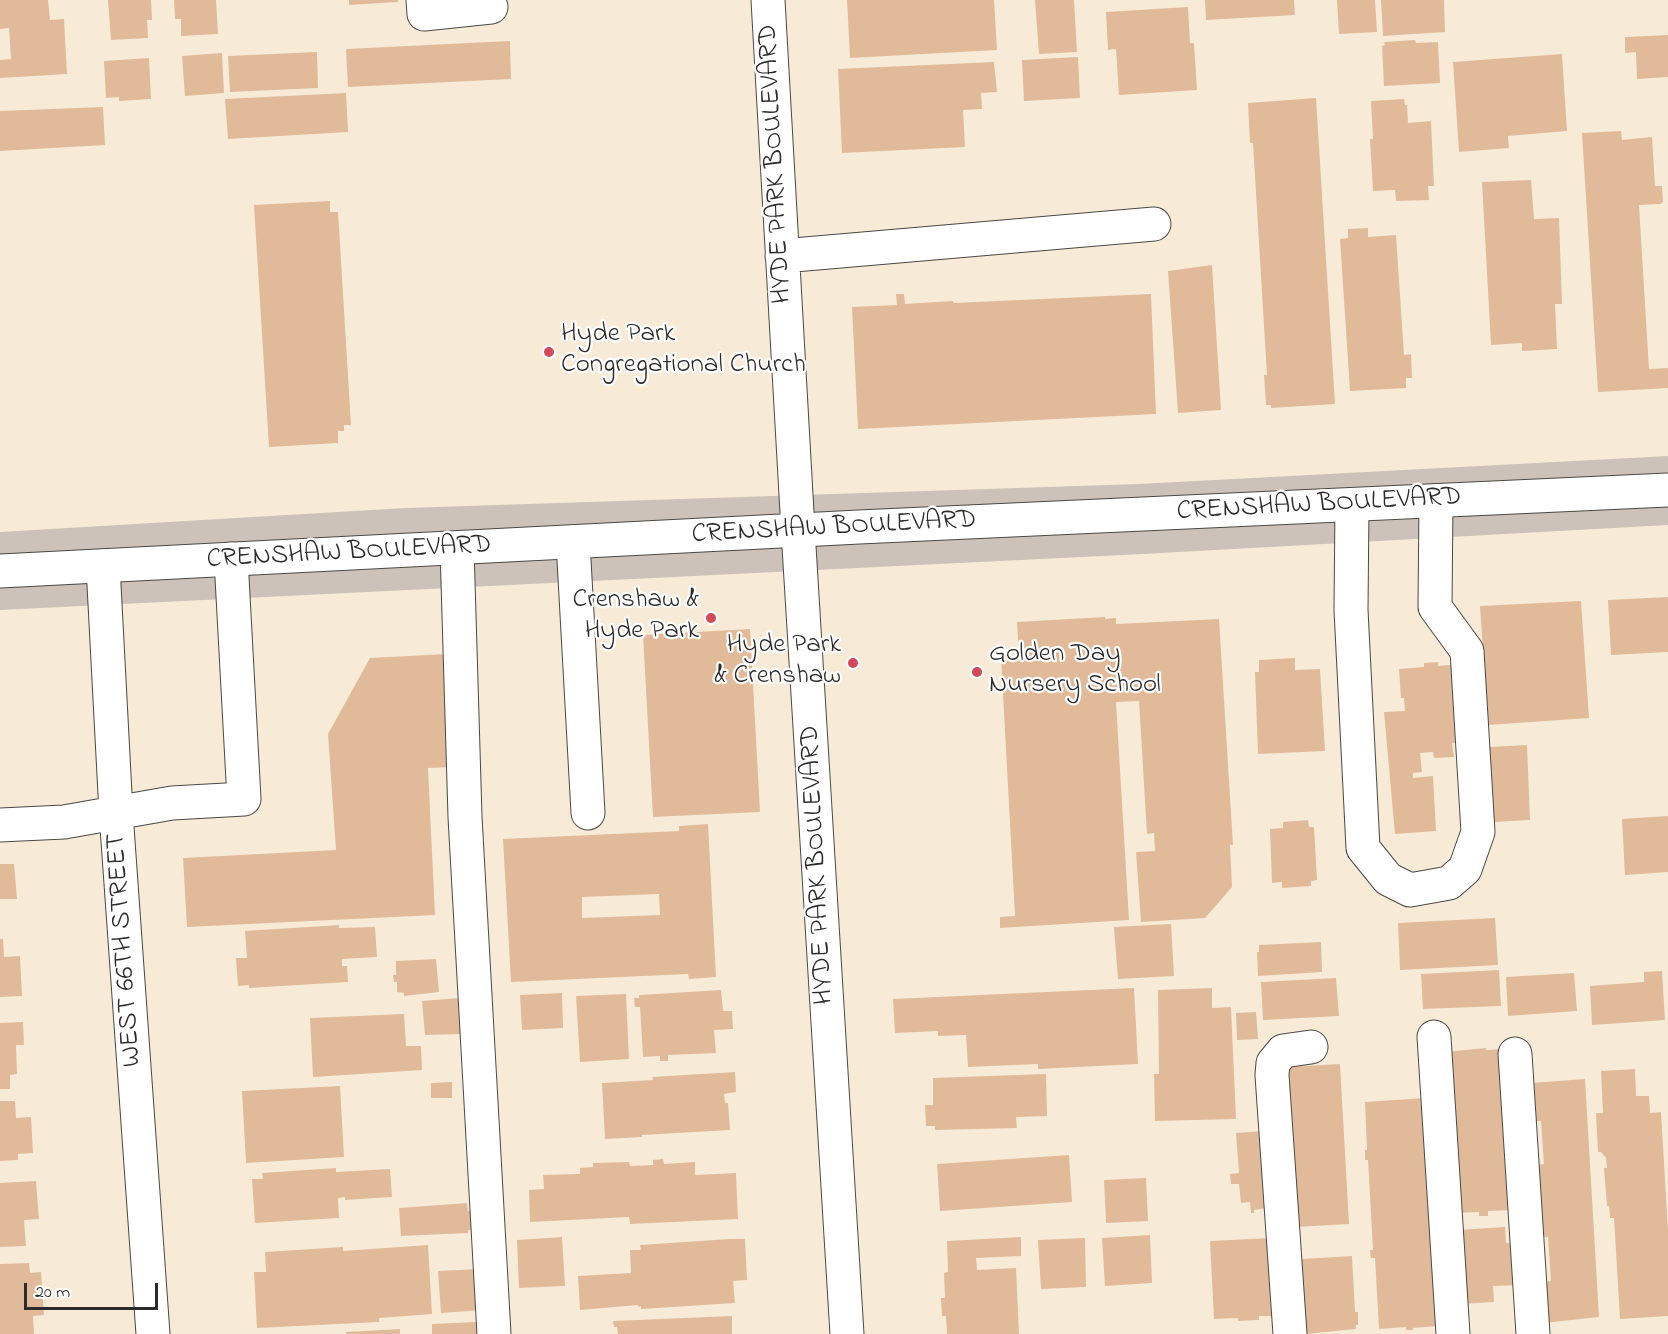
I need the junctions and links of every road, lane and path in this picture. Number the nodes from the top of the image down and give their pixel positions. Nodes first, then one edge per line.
1 (423, 0) edge
2 (768, 0) edge
3 (491, 7) dead end
4 (1154, 224) dead end
5 (782, 256) junction
6 (1668, 490) edge
7 (1436, 501) junction
8 (1352, 505) junction
9 (798, 530) junction
10 (573, 542) junction
11 (457, 548) junction
12 (231, 560) junction
13 (104, 566) junction
14 (0, 571) edge
15 (116, 813) junction
16 (588, 813) dead end
17 (0, 825) edge
18 (1434, 1037) dead end
19 (1311, 1047) dead end
20 (1515, 1054) dead end
21 (153, 1334) edge
22 (494, 1334) edge
23 (847, 1334) edge
24 (1290, 1334) edge
25 (1453, 1334) edge
26 (1533, 1334) edge

1 - 3 street
2 - 5 street, HYDE PARK BOULEVARD
4 - 5 street
5 - 9 street, HYDE PARK BOULEVARD
6 - 7 street, CRENSHAW BOULEVARD
7 - 8 street, CRENSHAW BOULEVARD
7 - 8 street
8 - 9 street, CRENSHAW BOULEVARD
9 - 10 street, CRENSHAW BOULEVARD
9 - 23 street, HYDE PARK BOULEVARD
10 - 11 street, CRENSHAW BOULEVARD
10 - 16 street
11 - 12 street, CRENSHAW BOULEVARD
11 - 22 street
12 - 13 street, CRENSHAW BOULEVARD
12 - 15 street
13 - 14 street, CRENSHAW BOULEVARD
13 - 15 street, WEST 66TH STREET
15 - 17 street
15 - 21 street, WEST 66TH STREET
18 - 25 street
19 - 24 street
20 - 26 street

